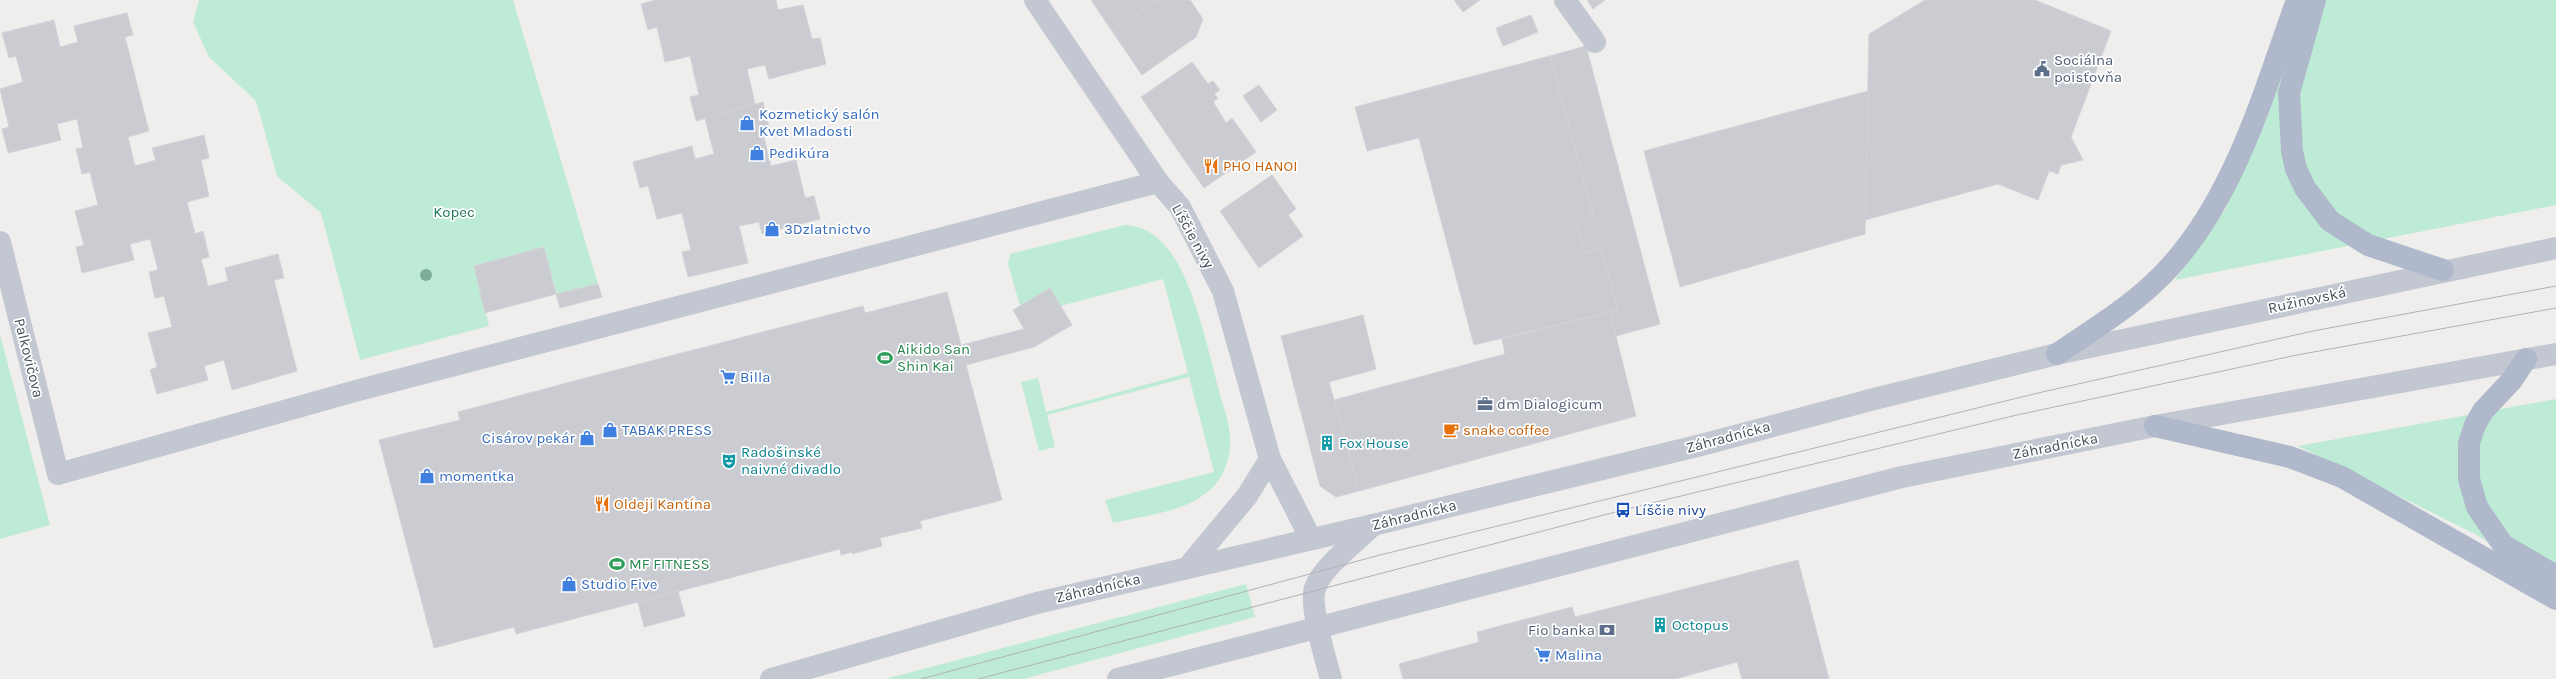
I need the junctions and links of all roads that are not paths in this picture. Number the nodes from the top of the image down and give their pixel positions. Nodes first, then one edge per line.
1 (1035, 0) edge
2 (1565, 0) edge
3 (2297, 0) edge
4 (2315, 0) edge
5 (1595, 42) dead end
6 (1158, 182) junction
7 (0, 242) edge
8 (2556, 248) edge
9 (2442, 270) junction
10 (2058, 354) junction
11 (2556, 354) edge
12 (2526, 359) junction
13 (2155, 426) junction
14 (1270, 459) junction
15 (1373, 525) junction
16 (1311, 539) junction
17 (1188, 567) junction
18 (2556, 576) edge
19 (2556, 599) edge
20 (1317, 627) junction
21 (771, 679) edge
22 (1118, 679) edge
23 (1331, 679) edge

1 - 6 street, Líščie nivy
2 - 5 street
3 - 10 main road
4 - 9 main road
6 - 7 street, Palkovičova
6 - 14 street, Líščie nivy
8 - 9 street, Ružinovská
9 - 10 street, Ružinovská
10 - 15 street, Záhradnícka
11 - 12 street
12 - 13 street
12 - 18 main road
13 - 19 main road
13 - 20 street, Záhradnícka
14 - 16 street, Líščie nivy
14 - 17 street
15 - 16 street, Záhradnícka
15 - 20 street
16 - 17 street, Záhradnícka
17 - 21 street, Záhradnícka
20 - 22 street, Záhradnícka
20 - 23 street

